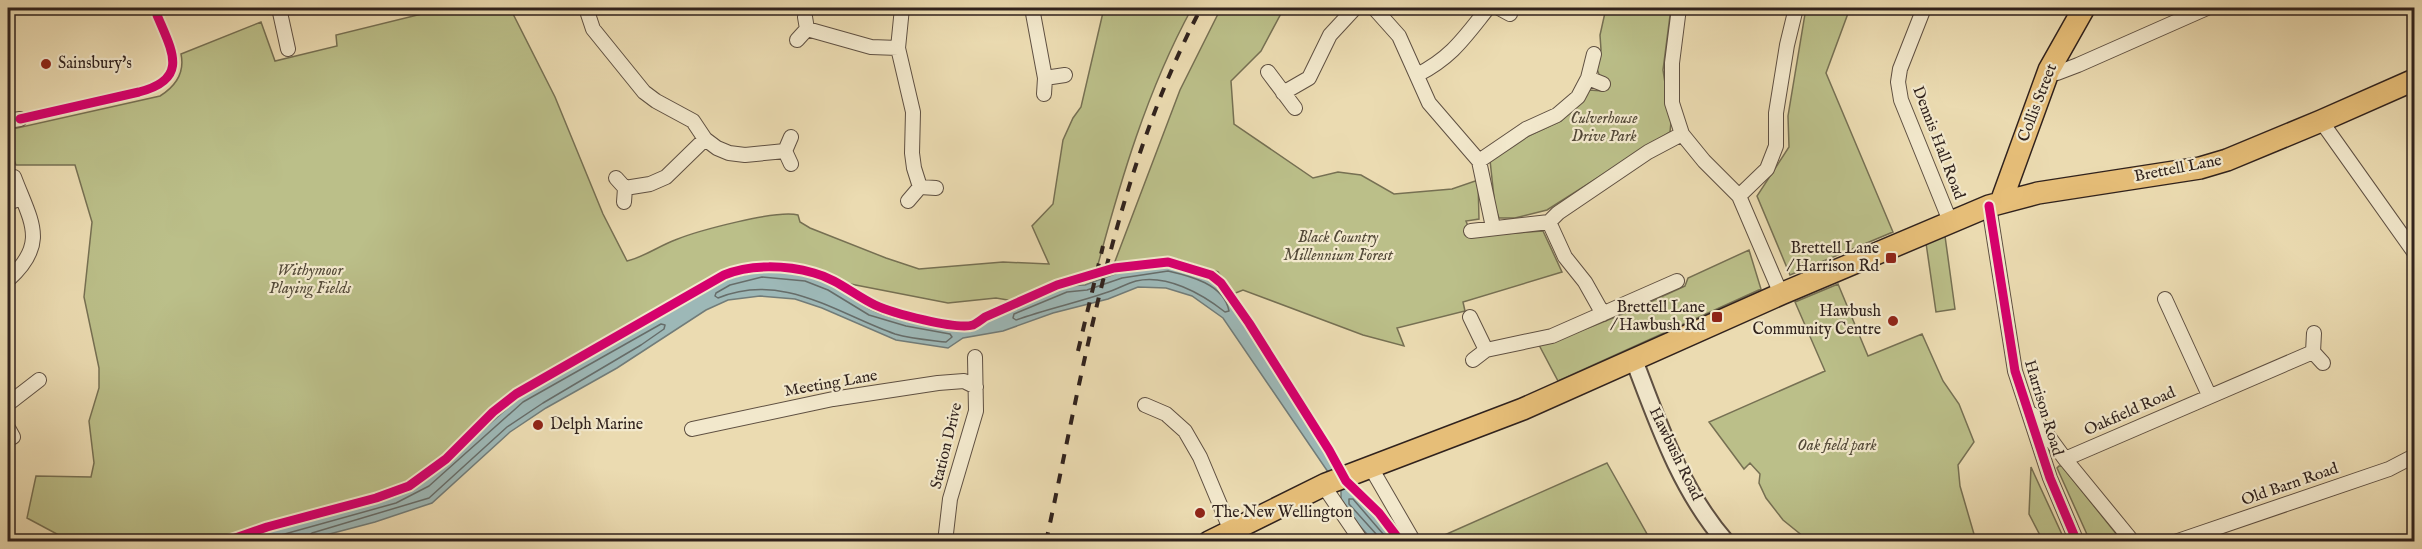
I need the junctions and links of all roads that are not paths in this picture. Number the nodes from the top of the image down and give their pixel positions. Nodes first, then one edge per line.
1 (279, 8) edge
2 (586, 8) edge
3 (902, 8) edge
4 (1032, 8) edge
5 (1355, 8) edge
6 (1374, 8) edge
7 (1488, 8) edge
8 (1680, 8) edge
9 (1796, 8) edge
10 (1924, 8) edge
11 (2084, 8) edge
12 (2207, 8) edge
13 (797, 40) dead end
14 (898, 48) junction
15 (288, 49) dead end
16 (1594, 54) dead end
17 (2049, 70) junction
18 (1268, 72) dead end
19 (1065, 75) dead end
20 (1417, 75) junction
21 (1045, 78) junction
22 (1588, 78) junction
23 (2415, 80) edge
24 (1603, 84) dead end
25 (1283, 93) junction
26 (1044, 94) dead end
27 (1295, 108) dead end
28 (2322, 121) junction
29 (1682, 134) junction
30 (791, 137) dead end
31 (705, 139) junction
32 (785, 151) junction
33 (1479, 161) junction
34 (791, 165) dead end
35 (14, 177) dead end
36 (920, 187) junction
37 (936, 188) dead end
38 (622, 189) dead end
39 (1739, 195) junction
40 (22, 198) junction
41 (908, 201) dead end
42 (8, 203) edge
43 (1995, 204) junction
44 (1950, 221) junction
45 (1549, 222) junction
46 (1493, 227) junction
47 (1471, 231) dead end
48 (2415, 252) edge
49 (8, 280) edge
50 (1677, 281) dead end
51 (1781, 294) junction
52 (2164, 299) dead end
53 (1603, 314) junction
54 (1470, 317) dead end
55 (2314, 333) dead end
56 (1486, 350) junction
57 (2313, 352) junction
58 (975, 357) dead end
59 (1473, 360) dead end
60 (1634, 360) junction
61 (2323, 363) dead end
62 (39, 380) dead end
63 (976, 387) junction
64 (2209, 395) junction
65 (2024, 402) junction
66 (8, 404) edge
67 (1145, 405) dead end
68 (692, 429) dead end
69 (2415, 456) edge
70 (2065, 459) junction
71 (1370, 466) junction
72 (1325, 484) junction
73 (1231, 531) junction
74 (945, 542) edge
75 (1209, 542) edge
76 (1362, 542) edge
77 (1414, 542) edge
78 (1726, 542) edge
79 (2077, 542) edge
80 (2133, 542) edge
81 (2175, 542) edge

1 - 15 street
2 - 31 street
3 - 14 street
4 - 21 street
5 - 25 street
6 - 20 street
7 - 20 street
8 - 29 street
9 - 39 street
10 - 44 street, Dennis Hall Road
11 - 17 main road, Collis Street
12 - 17 street
13 - 14 street
14 - 36 street
16 - 22 street
17 - 43 main road, Collis Street
18 - 25 street
19 - 21 street
20 - 33 street
21 - 26 street
22 - 24 street
22 - 33 street
23 - 28 main road, Brettell Lane
25 - 27 street
28 - 43 main road, Brettell Lane
28 - 48 street
29 - 39 street
29 - 45 street
30 - 32 street
31 - 32 street
31 - 38 street
32 - 34 street
33 - 46 street
35 - 40 street
36 - 37 street
36 - 41 street
39 - 51 street
40 - 42 street
40 - 49 street
43 - 44 main road, Brettell Lane
43 - 65 street, Harrison Road
44 - 51 main road, Brettell Lane
45 - 46 street
45 - 53 street
46 - 47 street
50 - 53 street
51 - 60 main road, Brettell Lane
52 - 64 street
53 - 56 street
54 - 56 street
55 - 57 street
56 - 59 street
57 - 61 street
57 - 64 street, Oakfield Road
58 - 63 street, Station Drive
60 - 71 main road, Brettell Lane
60 - 78 street, Hawbush Road
62 - 66 street
63 - 68 street, Meeting Lane
63 - 74 street, Station Drive
64 - 70 street, Oakfield Road
65 - 70 street, Harrison Road
65 - 79 street, Harrison Road
67 - 73 street
69 - 81 street, Old Barn Road
70 - 80 street, Harrison Road
71 - 72 main road, Brettell Lane
71 - 77 street
72 - 73 main road
72 - 76 street
73 - 75 main road

